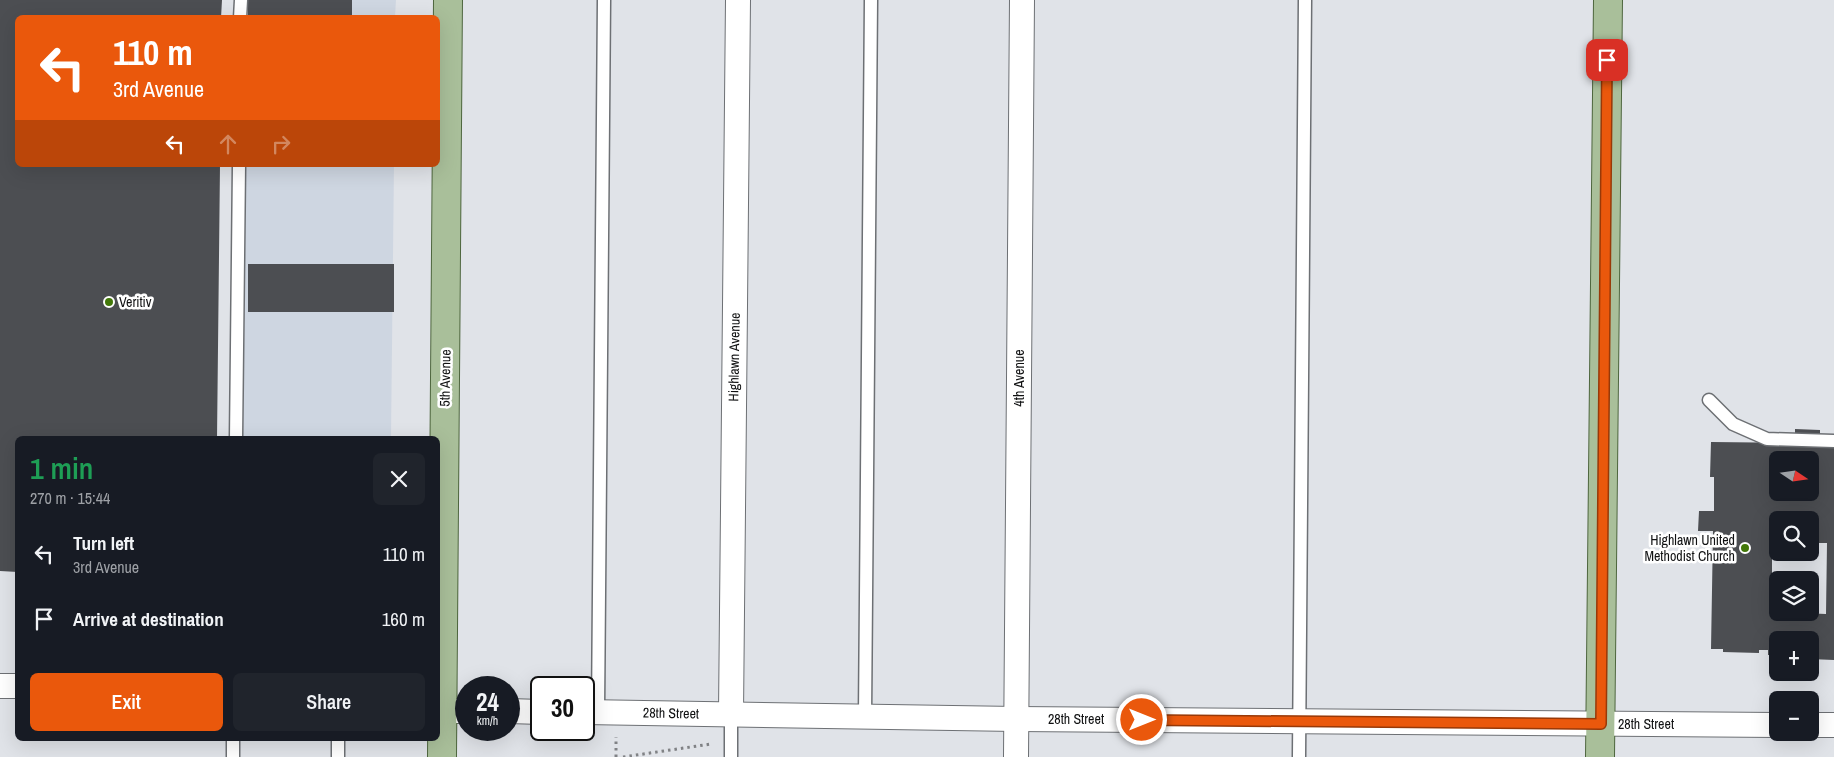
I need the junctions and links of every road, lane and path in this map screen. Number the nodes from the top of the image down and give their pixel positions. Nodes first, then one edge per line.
1 (241, 0) edge
2 (448, 0) edge
3 (604, 0) edge
4 (738, 0) edge
5 (871, 0) edge
6 (1022, 0) edge
7 (1305, 0) edge
8 (1608, 0) edge
9 (240, 15) edge
10 (239, 167) edge
11 (1708, 400) dead end
12 (236, 436) edge
13 (1834, 441) edge
14 (592, 676) edge
15 (0, 686) edge
16 (15, 686) edge
17 (449, 711) edge
18 (595, 712) edge
19 (731, 713) junction
20 (865, 716) junction
21 (1016, 719) junction
22 (1299, 721) junction
23 (1601, 724) junction
24 (1769, 725) edge
25 (1819, 725) edge
26 (1834, 725) edge
27 (714, 740) dead end
28 (233, 741) edge
29 (338, 741) edge
30 (616, 742) dead end
31 (233, 757) edge
32 (338, 757) edge
33 (442, 757) edge
34 (616, 757) edge
35 (622, 757) edge
36 (731, 757) edge
37 (1016, 757) edge
38 (1299, 757) edge
39 (1600, 757) edge

1 - 9 lane
2 - 17 main road, 5th Avenue
3 - 14 lane
4 - 19 street, Highlawn Avenue
5 - 20 lane
6 - 21 street, 4th Avenue
7 - 22 lane
8 - 23 main road
10 - 12 lane
11 - 13 lane
15 - 16 street
17 - 33 main road, 5th Avenue
18 - 19 street, 28th Street
19 - 20 street, 28th Street
19 - 36 lane
20 - 21 street, 28th Street
21 - 22 street, 28th Street
21 - 37 street, 4th Avenue
22 - 23 street, 28th Street
22 - 38 lane
23 - 24 street, 28th Street
23 - 39 main road
25 - 26 street
27 - 35 path
28 - 31 lane
29 - 32 lane
30 - 34 path

